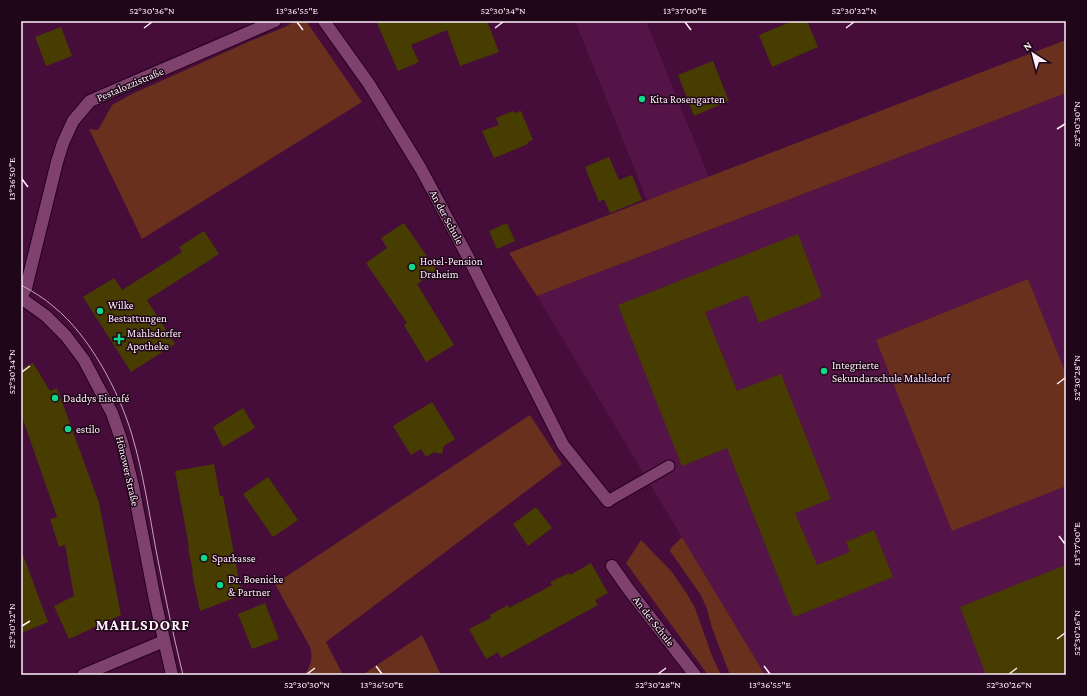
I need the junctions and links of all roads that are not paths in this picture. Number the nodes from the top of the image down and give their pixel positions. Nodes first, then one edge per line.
1 (275, 21) edge
2 (324, 21) edge
3 (21, 297) edge
4 (669, 466) dead end
5 (608, 501) joint
6 (612, 566) dead end
7 (164, 641) junction
8 (83, 675) edge
9 (172, 675) edge
10 (695, 675) edge

1 - 3 street, Pestalozzistraße
2 - 5 street, An der Schule
3 - 7 street, Hönower Straße
4 - 5 lane
6 - 10 street, An der Schule
7 - 8 street
7 - 9 street, Hönower Straße

